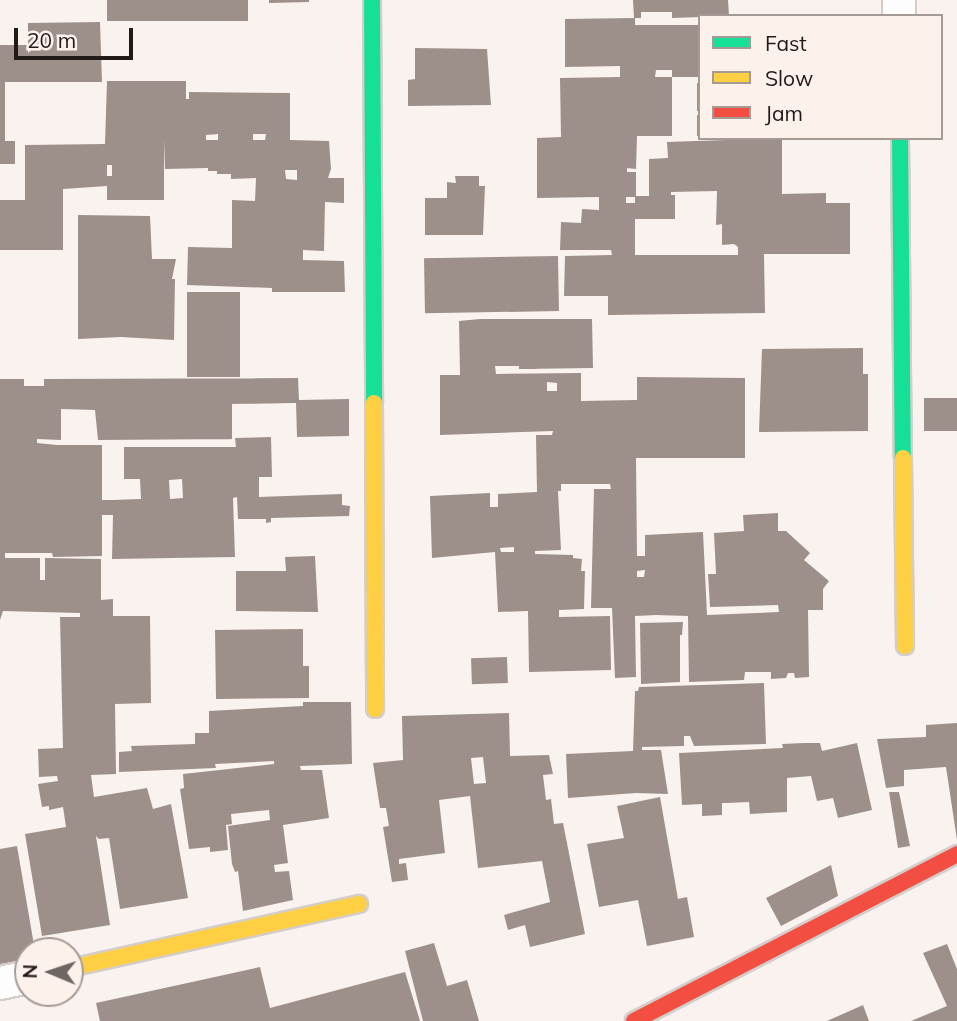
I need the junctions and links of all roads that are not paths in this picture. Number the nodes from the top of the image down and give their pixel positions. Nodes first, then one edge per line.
1 (372, 0) edge
2 (900, 140) edge
3 (905, 646) dead end
4 (374, 709) dead end
5 (957, 854) edge
6 (359, 904) dead end
7 (84, 965) edge
8 (634, 1021) edge

1 - 4 street
2 - 3 street
5 - 8 street
6 - 7 street

